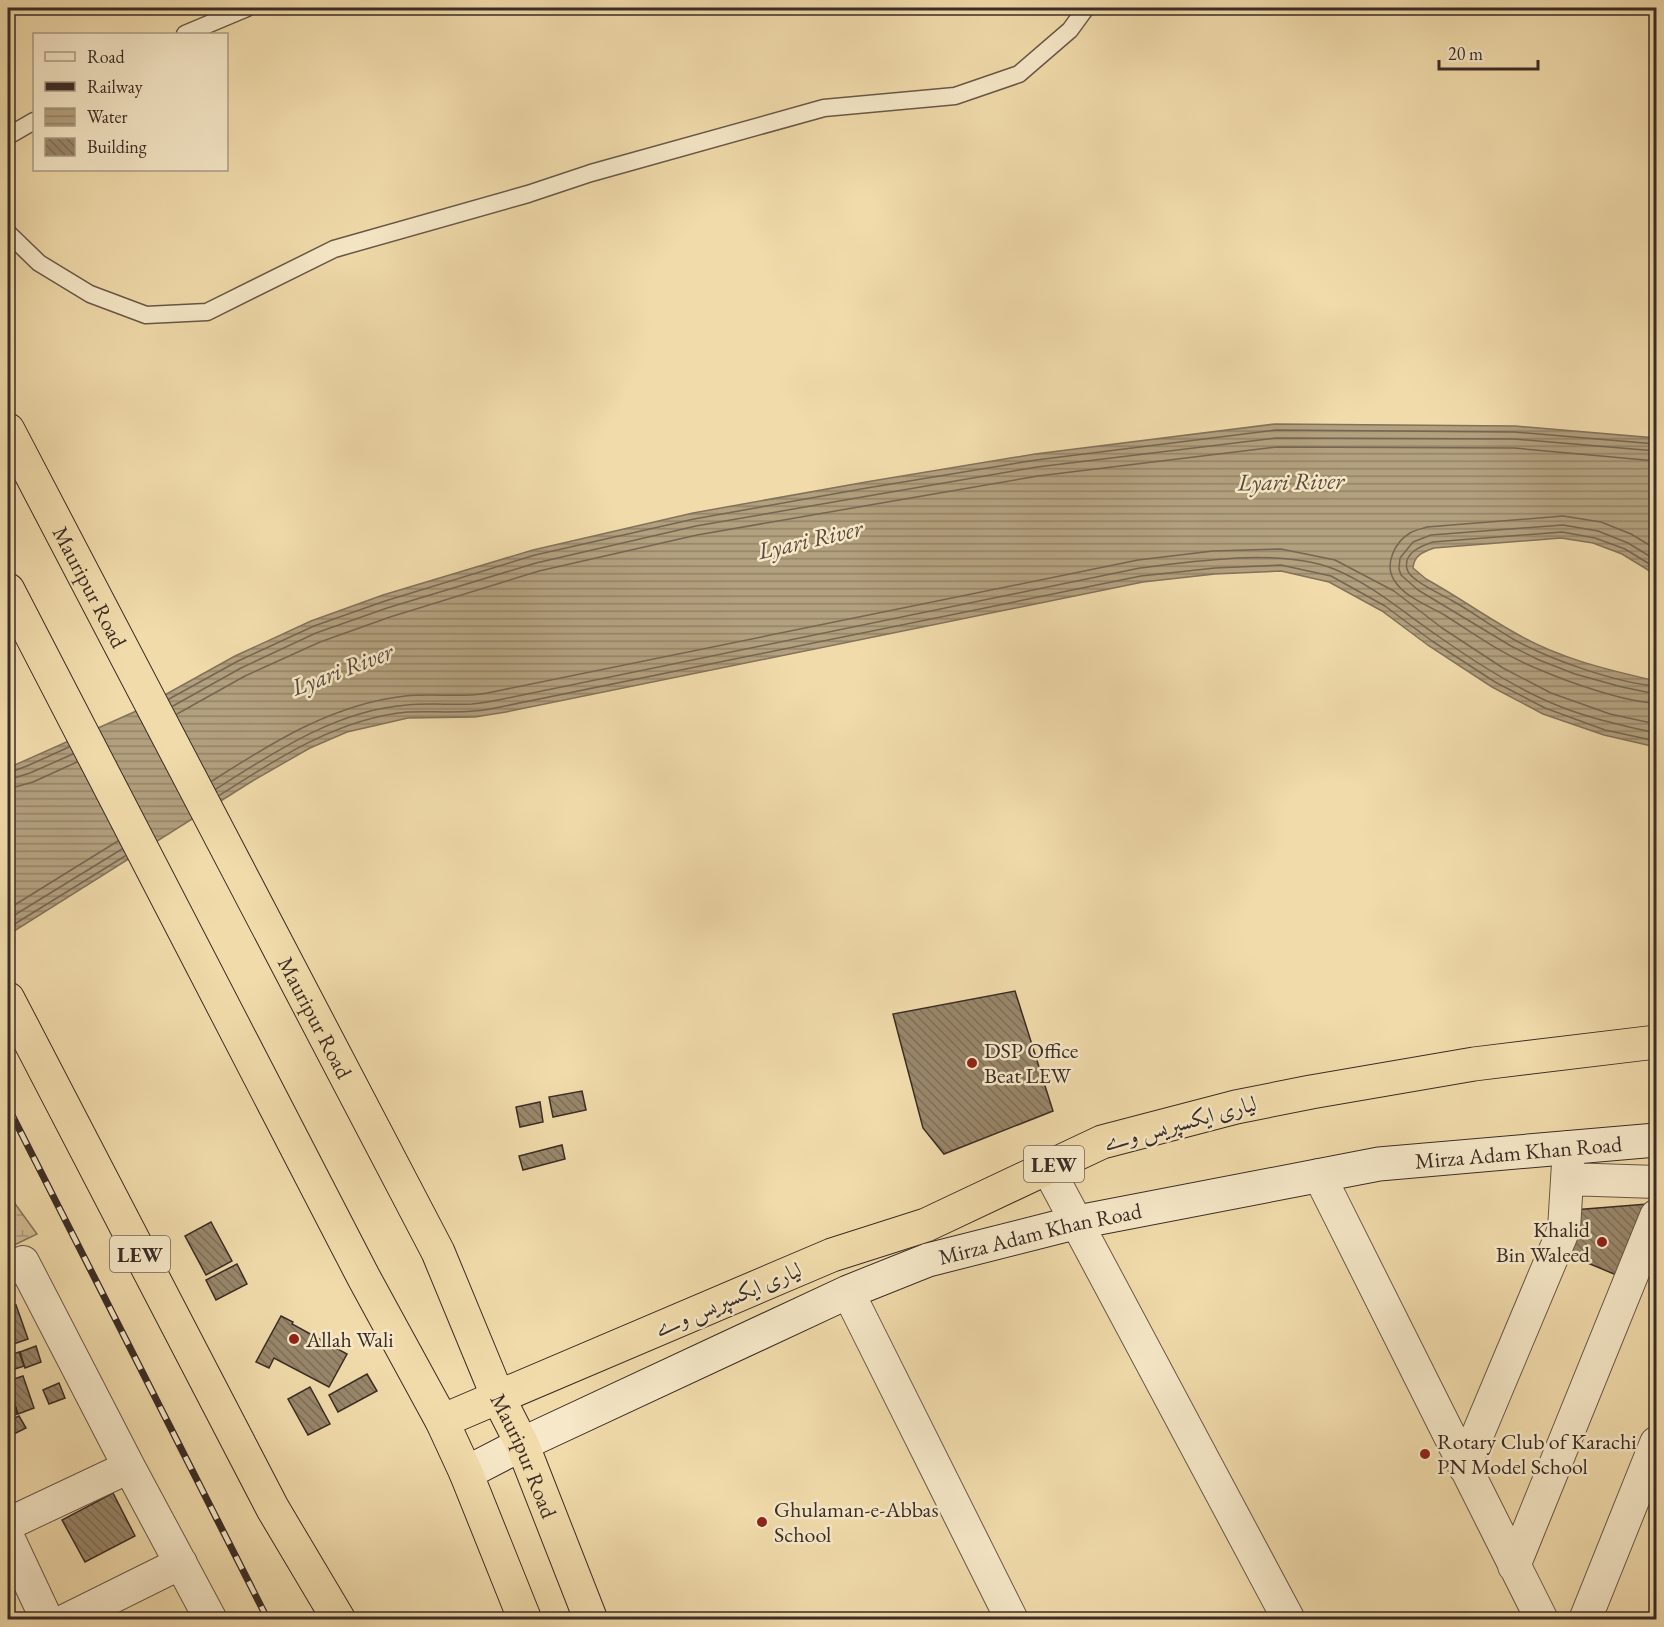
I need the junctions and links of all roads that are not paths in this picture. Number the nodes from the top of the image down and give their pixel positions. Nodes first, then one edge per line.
1 (247, 8) edge
2 (1086, 8) edge
3 (187, 33) edge
4 (33, 122) edge
5 (8, 136) edge
6 (8, 233) edge
7 (8, 430) edge
8 (8, 590) edge
9 (8, 999) edge
10 (1656, 1042) edge
11 (1656, 1140) edge
12 (1568, 1163) junction
13 (1047, 1167) junction
14 (1319, 1175) junction
15 (1656, 1182) edge
16 (1656, 1216) edge
17 (1078, 1222) junction
18 (8, 1270) edge
19 (848, 1292) junction
20 (498, 1397) junction
21 (442, 1421) junction
22 (1656, 1443) edge
23 (522, 1444) junction
24 (129, 1467) junction
25 (1464, 1467) junction
26 (466, 1473) junction
27 (8, 1524) edge
28 (8, 1537) edge
29 (181, 1563) junction
30 (1514, 1566) junction
31 (47, 1620) edge
32 (66, 1620) edge
33 (211, 1620) edge
34 (339, 1620) edge
35 (525, 1620) edge
36 (591, 1620) edge
37 (1012, 1620) edge
38 (1289, 1620) edge
39 (1542, 1620) edge
40 (1585, 1620) edge

1 - 3 lane
2 - 6 lane
4 - 5 lane
7 - 20 highway, Mauripur Road
8 - 21 highway
9 - 34 highway, LEW
10 - 13 highway, لیاری ایکسپریس وے / LEW
11 - 12 main road, Mirza Adam Khan Road
12 - 14 main road, Mirza Adam Khan Road
12 - 15 street
12 - 25 street
13 - 17 street
13 - 20 highway, لیاری ایکسپریس وے / LEW
14 - 17 main road, Mirza Adam Khan Road
14 - 25 street
16 - 30 street
17 - 19 main road, Mirza Adam Khan Road
17 - 38 street
18 - 24 street
19 - 23 main road, Mirza Adam Khan Road
19 - 37 street
20 - 21 highway, لیاری ایکسپریس وے
20 - 23 highway, Mauripur Road
21 - 26 highway
22 - 40 street
23 - 26 main road, Mirza Adam Khan Road
23 - 36 highway, Mauripur Road
24 - 27 street
24 - 29 street
25 - 30 street
26 - 35 highway
28 - 31 street
29 - 32 street
29 - 33 street
30 - 39 street

